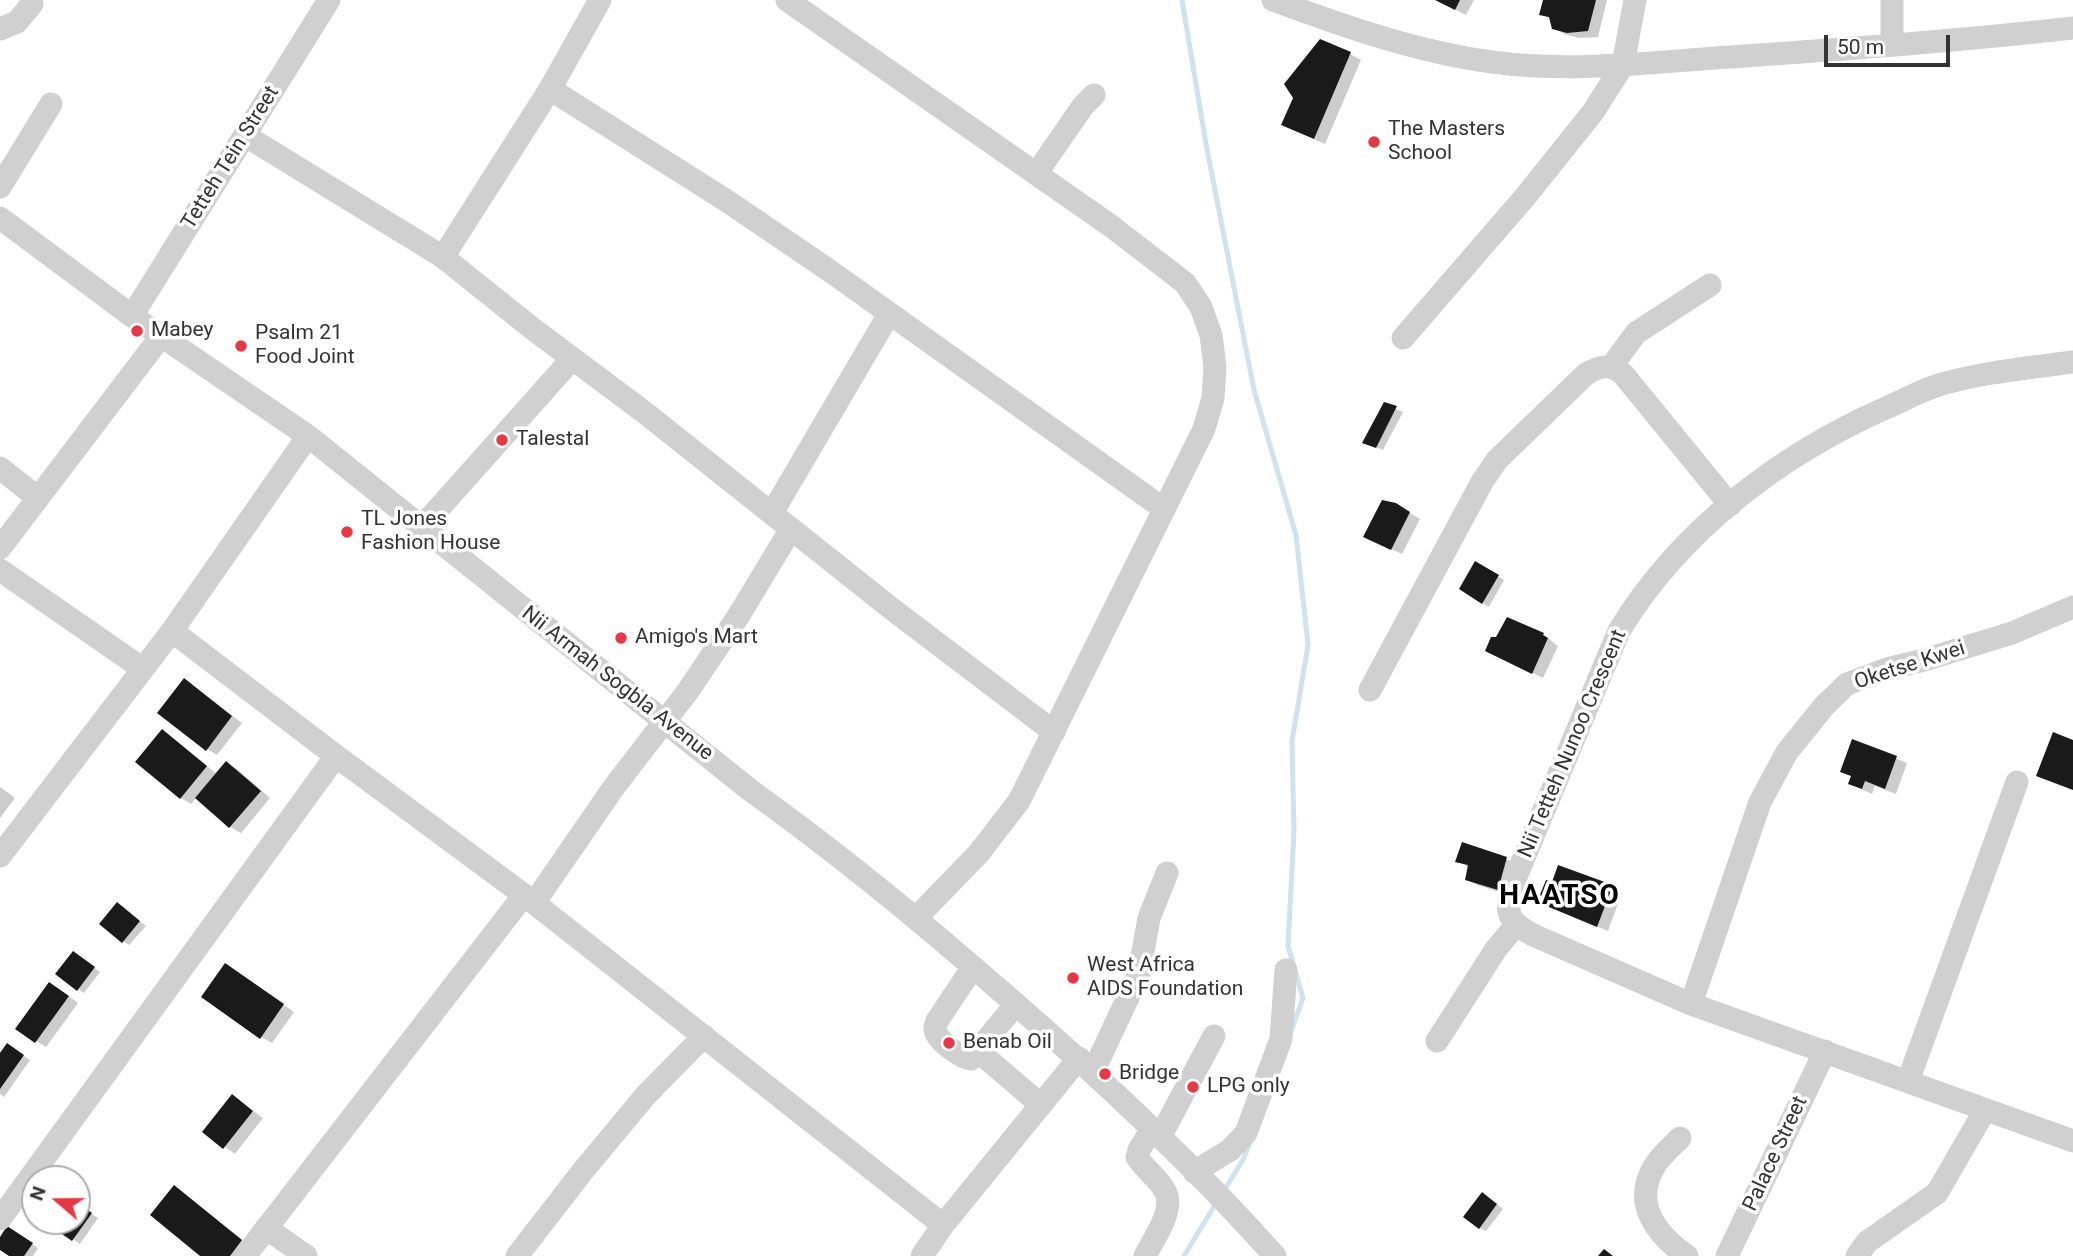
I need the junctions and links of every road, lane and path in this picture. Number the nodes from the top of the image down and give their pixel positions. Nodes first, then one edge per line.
1 (329, 0) edge
2 (600, 0) edge
3 (787, 0) edge
4 (1273, 0) edge
5 (1635, 0) edge
6 (1892, 0) edge
7 (32, 4) dead end
8 (2073, 28) edge
9 (0, 29) edge
10 (1892, 45) junction
11 (1623, 65) junction
12 (550, 89) junction
13 (1094, 95) dead end
14 (51, 104) dead end
15 (246, 136) junction
16 (1036, 174) junction
17 (0, 187) edge
18 (0, 218) edge
19 (443, 257) junction
20 (1710, 285) dead end
21 (890, 314) junction
22 (132, 316) junction
23 (162, 335) junction
24 (1403, 338) dead end
25 (572, 359) junction
26 (2073, 362) edge
27 (1611, 367) junction
28 (308, 436) junction
29 (0, 468) edge
30 (38, 498) junction
31 (1730, 505) junction
32 (1164, 509) junction
33 (772, 513) junction
34 (422, 527) junction
35 (791, 528) junction
36 (0, 548) edge
37 (0, 570) edge
38 (2073, 607) edge
39 (172, 631) junction
40 (143, 669) junction
41 (1370, 690) dead end
42 (665, 720) junction
43 (1054, 732) junction
44 (336, 756) junction
45 (2017, 782) dead end
46 (0, 856) edge
47 (1167, 873) dead end
48 (529, 899) junction
49 (916, 918) junction
50 (1516, 925) junction
51 (973, 967) junction
52 (1286, 970) dead end
53 (1016, 1004) junction
54 (1691, 1004) junction
55 (704, 1036) junction
56 (1214, 1036) dead end
57 (1437, 1041) dead end
58 (1825, 1051) junction
59 (979, 1052) junction
60 (1086, 1065) junction
61 (1908, 1081) junction
62 (1041, 1105) junction
63 (1985, 1110) junction
64 (1155, 1133) junction
65 (1680, 1138) dead end
66 (2073, 1141) edge
67 (1200, 1179) junction
68 (0, 1219) edge
69 (943, 1225) junction
70 (266, 1228) junction
71 (245, 1256) edge
72 (306, 1256) edge
73 (517, 1256) edge
74 (922, 1256) edge
75 (1145, 1256) edge
76 (1275, 1256) edge
77 (1687, 1256) edge
78 (1727, 1256) edge
79 (1857, 1256) edge

1 - 15 street, Tetteh Tein Street
2 - 12 street
3 - 16 street
4 - 11 street
5 - 11 street
6 - 10 street
7 - 9 street
8 - 10 street
10 - 11 street
11 - 24 street
12 - 19 street
12 - 21 street
13 - 16 street
14 - 17 street
15 - 19 street
15 - 22 street, Tetteh Tein Street
16 - 32 street
18 - 22 street, Nii Armah Sogbla Avenue
19 - 25 street
20 - 27 street
21 - 32 street
21 - 33 street
22 - 23 street, Nii Armah Sogbla Avenue
23 - 28 street, Nii Armah Sogbla Avenue
23 - 30 street
25 - 33 street
25 - 34 street
26 - 31 street, Nii Tetteh Nunoo Crescent
27 - 31 street
27 - 41 street
28 - 34 street, Nii Armah Sogbla Avenue
28 - 39 street
29 - 30 street
30 - 36 street
31 - 50 street, Nii Tetteh Nunoo Crescent
32 - 43 street
33 - 35 street
34 - 42 street, Nii Armah Sogbla Avenue
35 - 42 street
35 - 43 street
37 - 40 street
38 - 54 street, Oketse Kwei
39 - 40 street
39 - 44 street
40 - 46 street
42 - 48 street
42 - 49 street, Nii Armah Sogbla Avenue
43 - 49 street
44 - 48 street
44 - 68 street
45 - 61 street
47 - 60 street
48 - 55 street
48 - 70 street
49 - 51 street, Nii Armah Sogbla Avenue
50 - 54 street
50 - 57 street
51 - 53 street, Nii Armah Sogbla Avenue
51 - 59 street
52 - 67 street
53 - 59 street
53 - 60 street, Nii Armah Sogbla Avenue
54 - 58 street
55 - 69 street
55 - 73 street
56 - 64 street
58 - 61 street
58 - 78 street, Palace Street
59 - 62 street
60 - 62 street
60 - 64 street, Nii Armah Sogbla Avenue
61 - 63 street
62 - 69 street
63 - 66 street
63 - 79 street
64 - 67 street, Nii Armah Sogbla Avenue
64 - 75 street
65 - 77 street
67 - 76 street, Nii Armah Sogbla Avenue
69 - 74 street
70 - 71 street
70 - 72 street

